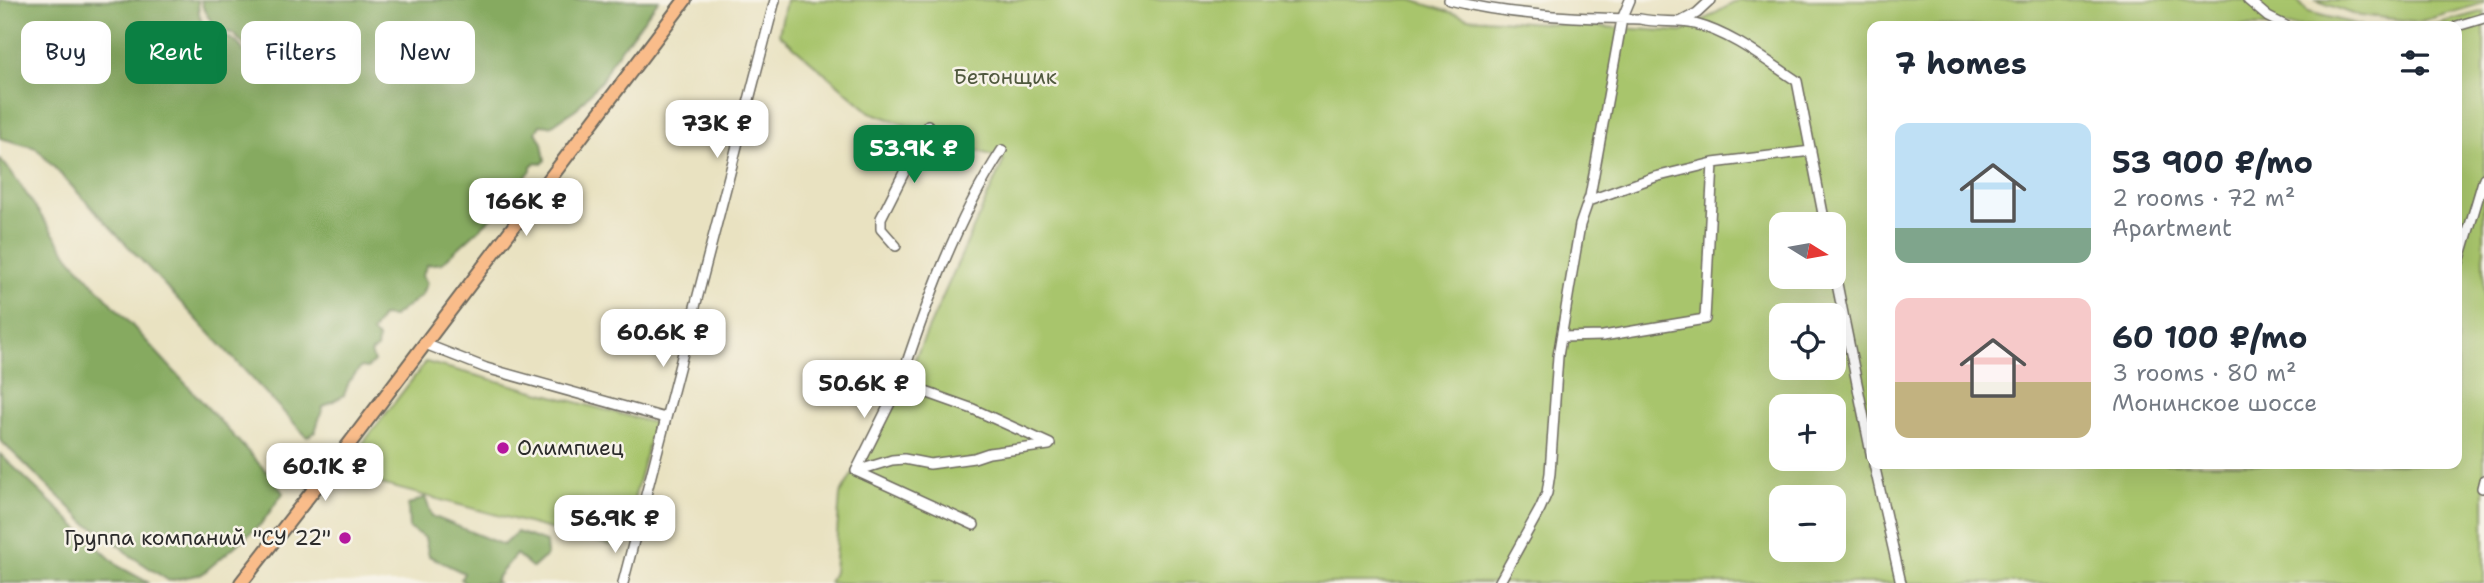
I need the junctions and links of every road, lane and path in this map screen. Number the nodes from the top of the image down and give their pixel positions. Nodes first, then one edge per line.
1 (685, 0) edge
2 (775, 0) edge
3 (1449, 0) edge
4 (1630, 0) edge
5 (1711, 0) edge
6 (2248, 0) edge
7 (2484, 18) edge
8 (1622, 19) junction
9 (2276, 21) edge
10 (1682, 22) junction
11 (2462, 25) edge
12 (928, 125) dead end
13 (1002, 150) dead end
14 (1811, 151) junction
15 (1713, 163) junction
16 (2484, 178) edge
17 (1588, 201) junction
18 (1823, 212) edge
19 (897, 246) dead end
20 (2462, 252) edge
21 (1838, 289) edge
22 (1561, 337) junction
23 (425, 344) junction
24 (900, 383) junction
25 (665, 418) junction
26 (1867, 433) edge
27 (1875, 469) edge
28 (856, 471) junction
29 (974, 525) dead end
30 (241, 583) edge
31 (623, 583) edge
32 (1499, 583) edge
33 (1901, 583) edge

1 - 23 main road
2 - 25 street
3 - 8 street
4 - 8 street
5 - 10 street
6 - 9 street
7 - 11 street
8 - 10 street
8 - 17 street
10 - 14 street
12 - 19 street
13 - 24 street
14 - 15 street
14 - 18 street
15 - 17 street
15 - 22 street
16 - 20 street
17 - 22 street
21 - 26 street
22 - 32 street
23 - 25 street
23 - 30 main road
24 - 28 street
24 - 28 street
25 - 31 street
27 - 33 street
28 - 29 street

